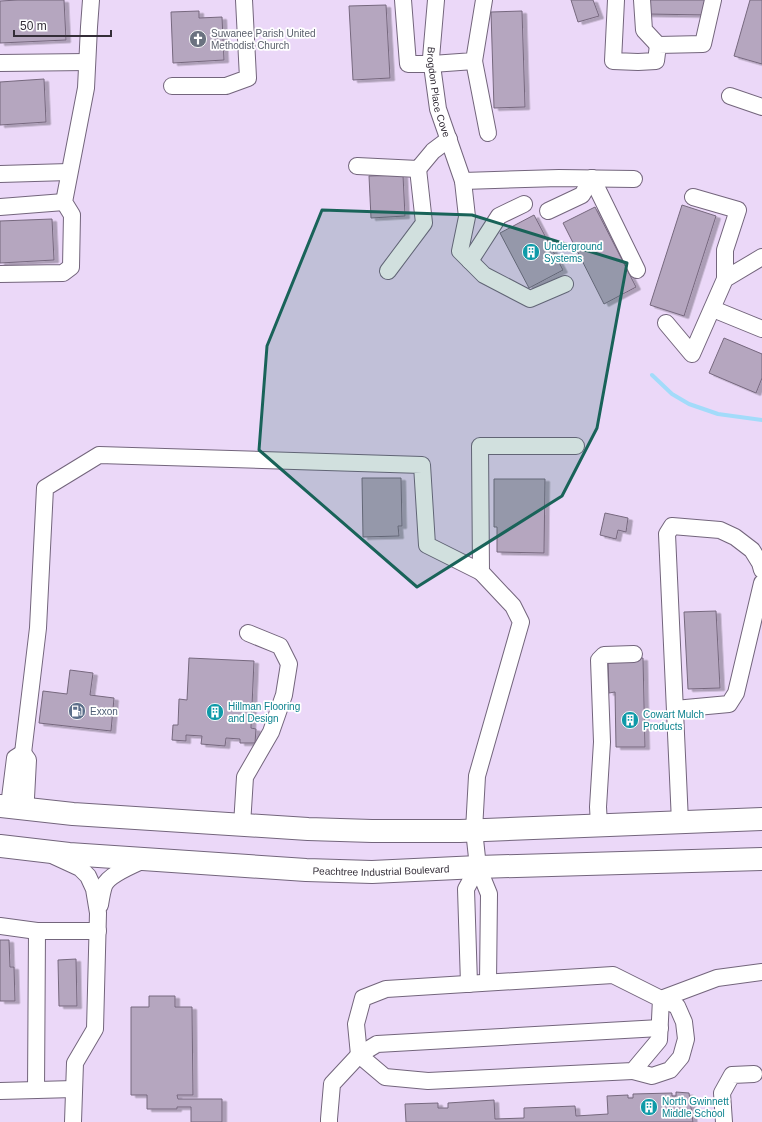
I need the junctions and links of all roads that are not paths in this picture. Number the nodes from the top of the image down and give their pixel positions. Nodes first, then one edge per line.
1 (91, 0) edge
2 (244, 0) edge
3 (403, 0) edge
4 (436, 0) edge
5 (484, 0) edge
6 (616, 0) edge
7 (642, 0) edge
8 (713, 0) edge
9 (658, 45) junction
10 (474, 61) junction
11 (87, 62) junction
12 (0, 64) edge
13 (432, 64) junction
14 (172, 86) dead end
15 (730, 96) dead end
16 (762, 107) edge
17 (488, 134) dead end
18 (449, 139) junction
19 (357, 166) dead end
20 (418, 169) junction
21 (69, 172) junction
22 (0, 174) edge
23 (592, 178) junction
24 (634, 179) dead end
25 (463, 181) junction
26 (693, 197) dead end
27 (64, 202) junction
28 (524, 204) dead end
29 (0, 207) edge
30 (548, 211) dead end
31 (762, 257) edge
32 (470, 261) junction
33 (637, 270) dead end
34 (388, 271) dead end
35 (0, 274) edge
36 (725, 279) junction
37 (565, 284) dead end
38 (713, 309) junction
39 (666, 323) dead end
40 (762, 329) edge
41 (576, 446) dead end
42 (762, 570) edge
43 (481, 572) junction
44 (762, 583) edge
45 (248, 633) dead end
46 (634, 654) dead end
47 (675, 709) junction
48 (8, 806) edge
49 (762, 808) edge
50 (753, 819) edge
51 (680, 822) junction
52 (242, 825) junction
53 (599, 825) junction
54 (474, 830) junction
55 (0, 846) edge
56 (45, 851) junction
57 (145, 859) junction
58 (762, 859) edge
59 (478, 867) junction
60 (98, 913) junction
61 (0, 926) edge
62 (37, 931) junction
63 (98, 931) junction
64 (762, 972) edge
65 (488, 982) junction
66 (469, 984) junction
67 (661, 999) junction
68 (660, 1028) junction
69 (359, 1054) junction
70 (634, 1071) junction
71 (754, 1074) dead end
72 (74, 1089) junction
73 (36, 1090) junction
74 (0, 1091) edge
75 (73, 1122) edge
76 (330, 1122) edge
77 (724, 1122) edge

1 - 11 street
2 - 14 street
3 - 13 street
4 - 13 street, Brogdon Place Cove
5 - 10 street
6 - 9 street
7 - 9 street
8 - 9 street
10 - 13 street
10 - 17 street
11 - 12 street
11 - 21 street
13 - 18 street, Brogdon Place Cove
15 - 16 street
18 - 20 street
18 - 25 street, Brogdon Place Cove
19 - 20 street
20 - 34 street
21 - 22 street
21 - 27 street
23 - 24 street
23 - 25 street
23 - 30 street
23 - 33 street
25 - 32 street, Brogdon Place Cove
26 - 36 street
27 - 29 street
27 - 35 street
28 - 32 street
31 - 36 street
32 - 37 street
36 - 38 street
38 - 39 street
38 - 40 street
41 - 43 street
42 - 47 street
43 - 48 street
43 - 54 street
44 - 47 street
45 - 52 street
46 - 53 street
47 - 51 street
48 - 52 highway
49 - 50 street
50 - 51 highway
51 - 53 highway
52 - 54 highway
53 - 54 highway
54 - 59 street
55 - 56 highway, Peachtree Industrial Boulevard
56 - 57 highway, Peachtree Industrial Boulevard
56 - 60 street
57 - 59 highway, Peachtree Industrial Boulevard
57 - 60 street
58 - 59 highway, Peachtree Industrial Boulevard
59 - 65 street
59 - 66 street
60 - 63 street
61 - 62 street
62 - 63 street
62 - 73 street
63 - 72 street
64 - 67 street
65 - 66 street
65 - 67 street
66 - 69 street
67 - 68 street
67 - 70 street
68 - 69 street
68 - 70 street
69 - 70 street
69 - 76 street
71 - 77 street
72 - 73 street
72 - 75 street
73 - 74 street

